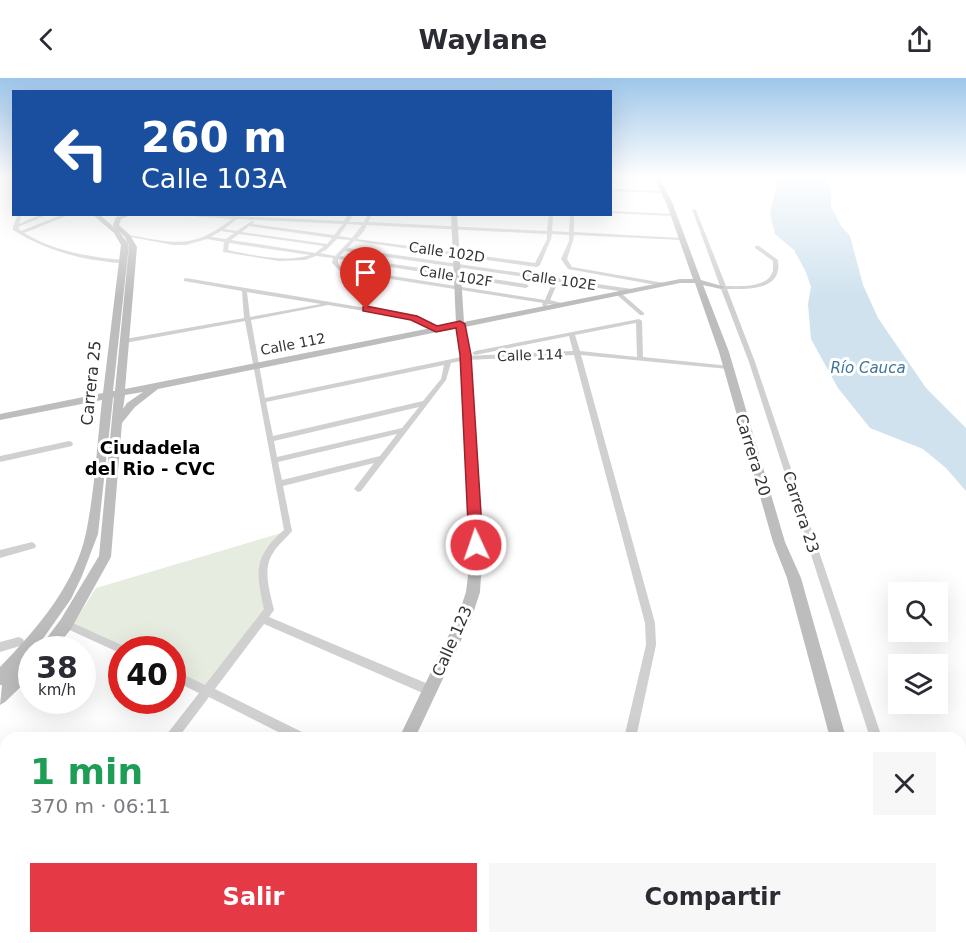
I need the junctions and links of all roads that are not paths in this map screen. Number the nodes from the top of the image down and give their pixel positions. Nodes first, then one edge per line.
1 (19, 217) edge
2 (39, 217) edge
3 (60, 217) edge
4 (99, 217) edge
5 (120, 217) edge
6 (236, 217) edge
7 (257, 217) edge
8 (262, 217) edge
9 (348, 217) edge
10 (368, 217) edge
11 (454, 217) edge
12 (551, 217) edge
13 (572, 217) edge
14 (674, 217) edge
15 (697, 217) edge
16 (345, 223) junction
17 (365, 224) junction
18 (249, 225) junction
19 (15, 227) junction
20 (455, 228) junction
21 (221, 230) junction
22 (20, 233) junction
23 (240, 233) junction
24 (549, 233) junction
25 (571, 234) junction
26 (128, 236) junction
27 (336, 237) junction
28 (208, 238) junction
29 (354, 239) junction
30 (681, 239) junction
31 (227, 242) junction
32 (327, 245) junction
33 (757, 248) dead end
34 (344, 249) junction
35 (457, 254) junction
36 (315, 255) junction
37 (336, 258) junction
38 (123, 262) junction
39 (457, 266) junction
40 (457, 276) junction
41 (531, 276) junction
42 (186, 280) dead end
43 (556, 280) junction
44 (697, 281) junction
45 (662, 284) junction
46 (526, 286) junction
47 (721, 287) junction
48 (458, 288) junction
49 (244, 289) junction
50 (632, 291) junction
51 (619, 294) junction
52 (521, 298) junction
53 (332, 304) junction
54 (545, 305) junction
55 (642, 314) dead end
56 (248, 320) junction
57 (639, 321) joint
58 (460, 324) junction
59 (436, 329) junction
60 (572, 335) junction
61 (125, 341) junction
62 (576, 353) junction
63 (466, 356) junction
64 (640, 359) junction
65 (448, 361) junction
66 (256, 365) junction
67 (728, 367) junction
68 (122, 375) junction
69 (162, 384) junction
70 (121, 392) junction
71 (107, 395) junction
72 (263, 400) junction
73 (425, 403) junction
74 (0, 417) edge
75 (119, 423) junction
76 (404, 430) junction
77 (270, 439) junction
78 (69, 444) dead end
79 (382, 458) junction
80 (0, 459) edge
81 (274, 460) junction
82 (279, 484) junction
83 (358, 489) dead end
84 (32, 546) dead end
85 (0, 554) edge
86 (262, 619) junction
87 (66, 624) junction
88 (56, 636) edge
89 (18, 642) edge
90 (108, 644) edge
91 (0, 647) edge
92 (0, 678) edge
93 (18, 678) edge
94 (186, 681) edge
95 (429, 690) junction
96 (207, 691) junction
97 (0, 697) edge
98 (176, 732) edge
99 (290, 732) edge
100 (410, 732) edge
101 (631, 732) edge
102 (836, 732) edge
103 (874, 732) edge

1 - 19 street
2 - 19 street
3 - 22 street
4 - 38 street, Carrera 25
5 - 26 street, Carrera 25
6 - 21 street
7 - 18 street
8 - 16 street
9 - 16 street
10 - 17 street
11 - 20 street
12 - 24 street
13 - 25 street
14 - 30 street, Carrera 20
15 - 47 street, Carrera 23
16 - 17 street
16 - 27 street
17 - 20 street
17 - 29 street
18 - 23 street
18 - 27 street, Calle 102D
19 - 22 street
20 - 24 street
20 - 35 street
21 - 23 street
21 - 28 street
22 - 38 street
23 - 31 street
23 - 32 street
24 - 25 street
24 - 35 street, Calle 102D
25 - 30 street
25 - 45 street
26 - 28 street
26 - 61 street, Carrera 25
27 - 29 street, Calle 102D
27 - 32 street
28 - 31 street, Calle 102F
29 - 34 street
29 - 35 street, Calle 102D
30 - 44 street, Carrera 20
31 - 36 street, Calle 102F
31 - 36 street
32 - 36 street
33 - 47 street
34 - 37 street
34 - 39 street, Calle 102E
35 - 39 street
36 - 37 street, Calle 102F
37 - 40 street, Calle 102F
37 - 48 street
38 - 71 street, Carrera 25
39 - 40 street
39 - 41 street, Calle 102E
40 - 46 street, Calle 102F
40 - 48 street
41 - 43 street, Calle 102E
41 - 46 street
42 - 49 street
43 - 50 street, Calle 102E
43 - 54 street
44 - 45 street, Calle 112
44 - 47 street, Calle 112
44 - 67 street, Carrera 20
45 - 50 street, Calle 112
46 - 52 street
47 - 103 street, Carrera 23
48 - 52 street
48 - 58 street
49 - 53 street
49 - 56 street
50 - 51 street, Calle 112
51 - 54 street, Calle 112
51 - 55 street
52 - 54 street
53 - 56 street
53 - 59 street
54 - 58 street, Calle 112
56 - 61 street
56 - 66 street
57 - 60 street, Calle 114
57 - 64 street
58 - 59 street, Calle 112
58 - 63 street, Calle 123
59 - 66 street, Calle 112
60 - 62 street
60 - 63 street, Calle 114
61 - 68 street, Carrera 25
62 - 63 street, Calle 114
62 - 64 street, Calle 114
62 - 101 street
63 - 65 street, Calle 114
63 - 95 street, Calle 123
64 - 67 street, Calle 114
65 - 72 street, Calle 114
65 - 73 street
66 - 69 street, Calle 112
66 - 72 street
67 - 102 street, Carrera 20
68 - 69 street
68 - 70 street, Carrera 25
69 - 70 street, Calle 112
69 - 75 street
70 - 71 street, Calle 112
70 - 75 street, Carrera 25
71 - 74 street, Calle 112
71 - 92 street, Carrera 25
72 - 77 street
73 - 76 street
73 - 77 street
75 - 87 street, Carrera 25
76 - 79 street
76 - 81 street
77 - 81 street
78 - 80 street
79 - 82 street
79 - 83 street
81 - 82 street
82 - 86 street
84 - 85 street
86 - 95 street
86 - 96 street
87 - 88 street, Carrera 25
87 - 90 street
89 - 91 street
93 - 97 street
94 - 96 street
95 - 100 street, Calle 123
96 - 98 street
96 - 99 street

